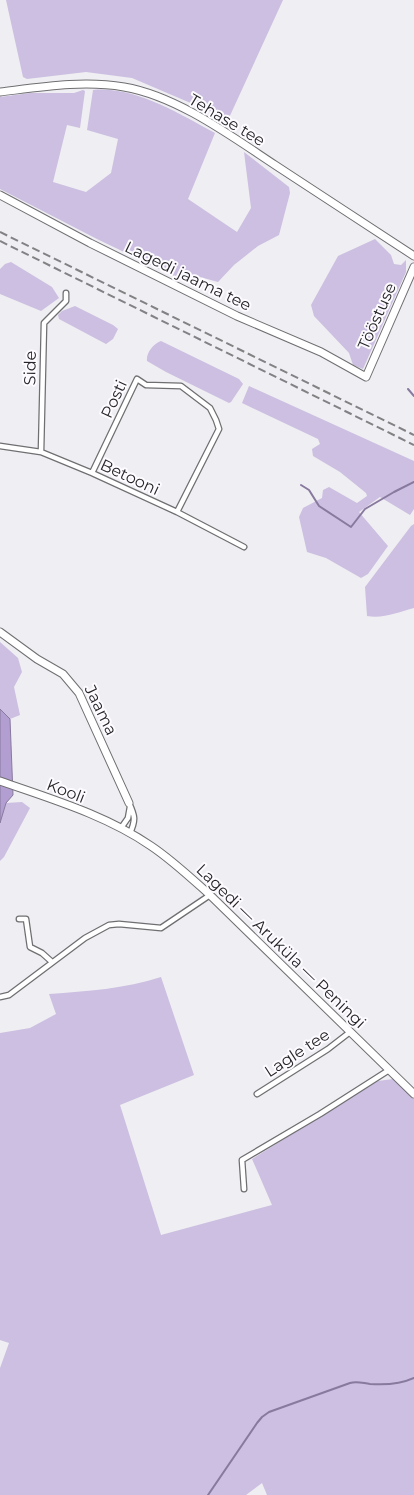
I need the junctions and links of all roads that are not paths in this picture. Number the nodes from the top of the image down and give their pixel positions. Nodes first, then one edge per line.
1 (0, 92) edge
2 (0, 195) edge
3 (414, 256) edge
4 (414, 267) edge
5 (66, 293) dead end
6 (366, 377) joint
7 (0, 446) edge
8 (42, 452) junction
9 (92, 473) junction
10 (177, 512) junction
11 (244, 547) dead end
12 (0, 632) edge
13 (0, 781) edge
14 (129, 804) junction
15 (121, 828) junction
16 (130, 833) junction
17 (210, 895) junction
18 (19, 919) dead end
19 (52, 962) junction
20 (0, 997) edge
21 (350, 1032) junction
22 (389, 1070) junction
23 (257, 1094) dead end
24 (414, 1094) edge
25 (244, 1189) dead end

1 - 3 street, Tehase tee
2 - 6 street, Lagedi jaama tee
4 - 6 street, Tööstuse
5 - 8 street, Side
7 - 8 street, Betooni
8 - 9 street, Betooni
9 - 10 street, Betooni
9 - 10 street, Posti
10 - 11 street, Betooni
12 - 14 street, Jaama
13 - 15 street, Kooli
14 - 15 street
14 - 16 street, Jaama
15 - 16 street, Lagedi — Aruküla — Peningi
16 - 17 street, Lagedi — Aruküla — Peningi
17 - 19 street
17 - 21 street, Lagedi — Aruküla — Peningi
18 - 19 street
19 - 20 street
21 - 22 street, Lagedi — Aruküla — Peningi
21 - 23 street, Lagle tee
22 - 24 street, Lagedi — Aruküla — Peningi
22 - 25 street

